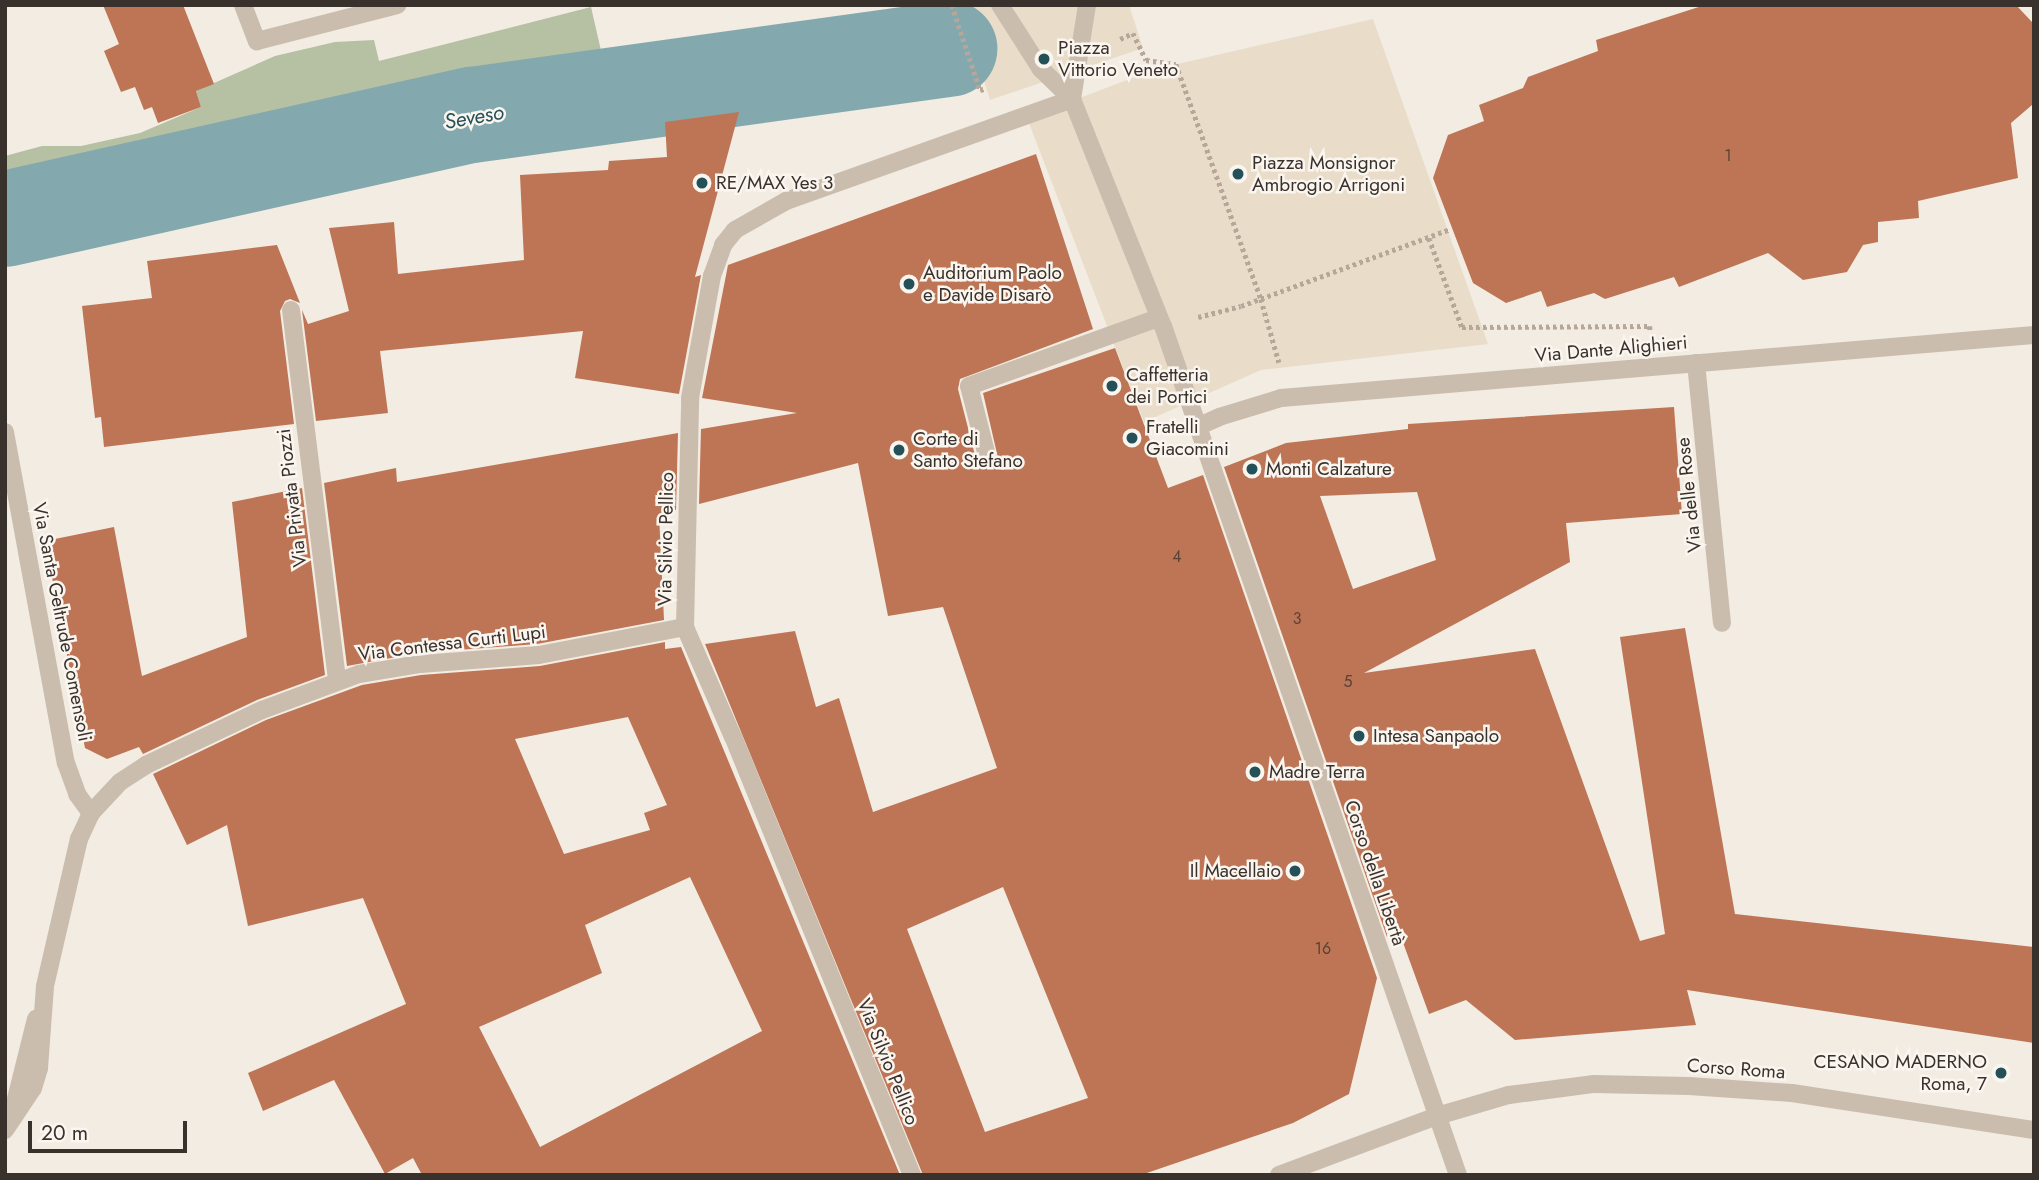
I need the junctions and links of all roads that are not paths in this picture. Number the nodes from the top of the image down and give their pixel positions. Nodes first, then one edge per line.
1 (243, 5) edge
2 (397, 5) edge
3 (1000, 5) edge
4 (1087, 5) edge
5 (1072, 99) junction
6 (291, 310) dead end
7 (1161, 322) junction
8 (2034, 335) edge
9 (1696, 363) junction
10 (1197, 427) junction
11 (5, 432) edge
12 (987, 456) dead end
13 (1722, 623) dead end
14 (685, 627) junction
15 (337, 681) junction
16 (91, 813) junction
17 (1437, 1116) junction
18 (5, 1130) edge
19 (2034, 1130) edge
20 (912, 1175) edge
21 (1279, 1175) edge
22 (1458, 1175) edge

1 - 2 street
3 - 5 street
4 - 5 street
5 - 7 street
5 - 14 street, Via Silvio Pellico
6 - 15 street, Via Privata Piozzi
7 - 10 street
7 - 12 street
8 - 9 street, Via Dante Alighieri
9 - 10 street, Via Dante Alighieri
9 - 13 street, Via delle Rose
10 - 17 street, Corso della Libertà
11 - 16 street, Via Santa Geltrude Comensoli
14 - 15 street, Via Contessa Curti Lupi
14 - 20 street, Via Silvio Pellico
15 - 16 street, Via Contessa Curti Lupi
16 - 18 street
17 - 19 street, Corso Roma
17 - 21 street, Corso Roma
17 - 22 street, Corso della Libertà

